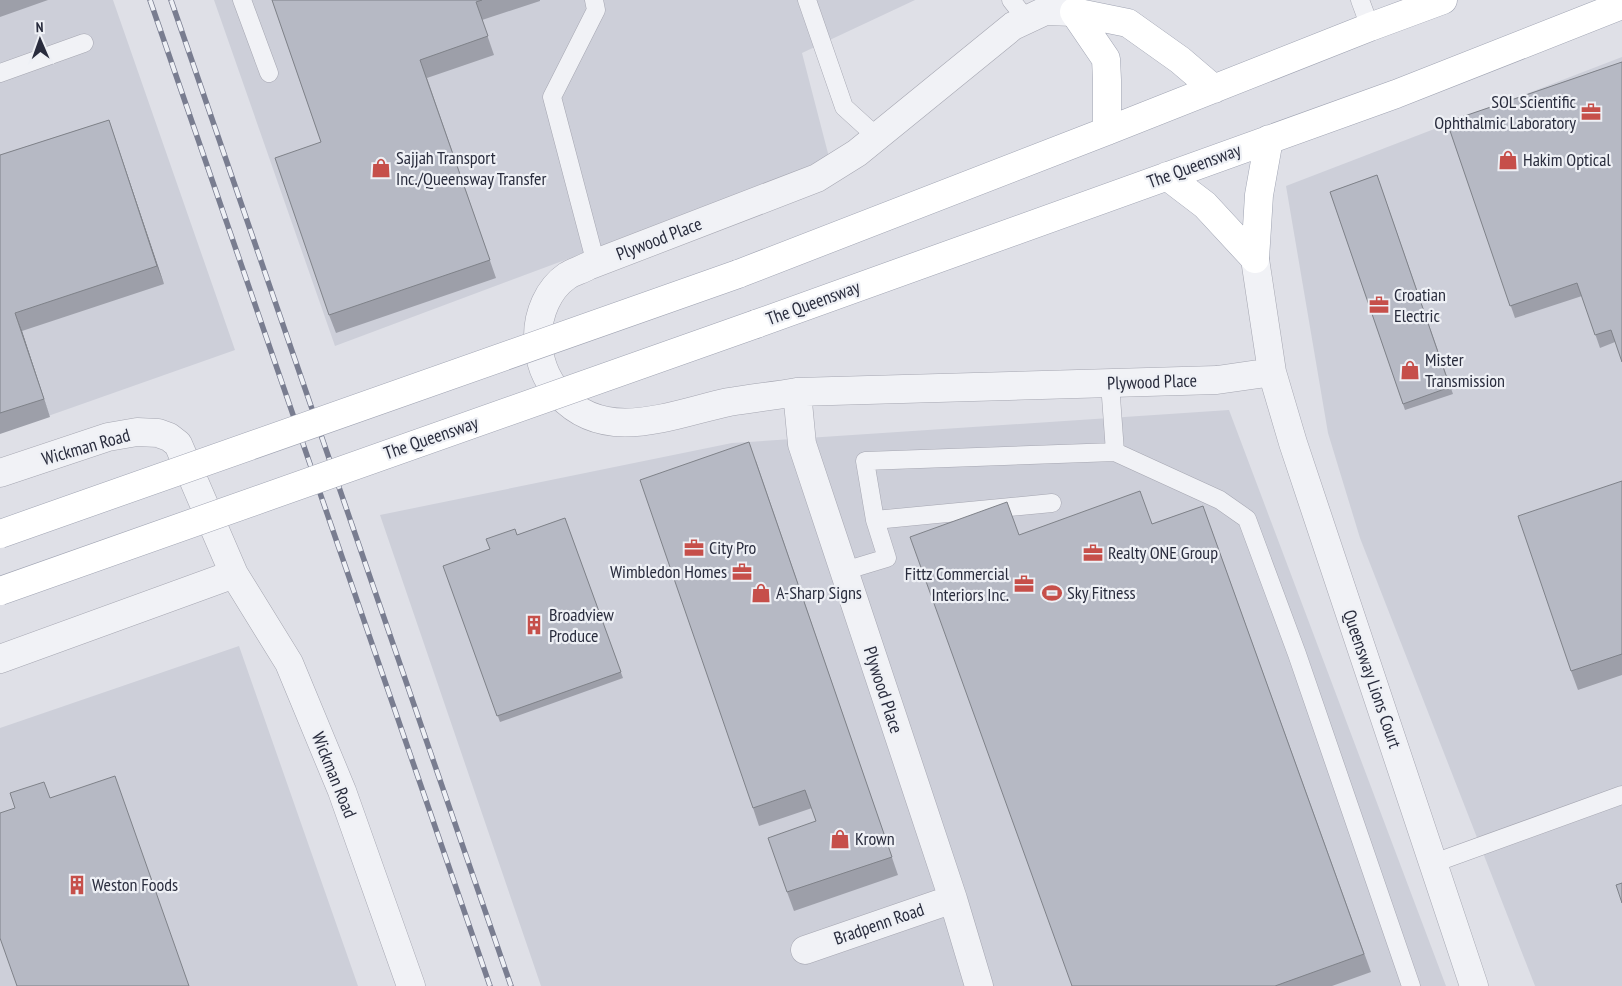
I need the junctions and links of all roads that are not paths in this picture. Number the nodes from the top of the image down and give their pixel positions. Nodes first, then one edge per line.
1 (242, 0) edge
2 (594, 0) edge
3 (806, 0) edge
4 (1360, 0) edge
5 (1443, 0) edge
6 (1622, 5) edge
7 (1075, 6) edge
8 (1019, 10) edge
9 (1370, 27) junction
10 (84, 43) dead end
11 (0, 73) edge
12 (269, 73) dead end
13 (1214, 89) junction
14 (1107, 131) junction
15 (877, 137) junction
16 (1268, 139) junction
17 (1168, 176) junction
18 (1255, 259) junction
19 (596, 264) junction
20 (1272, 372) junction
21 (1110, 383) junction
22 (797, 392) junction
23 (1115, 452) junction
24 (0, 473) edge
25 (1052, 503) dead end
26 (875, 520) junction
27 (0, 534) edge
28 (844, 571) junction
29 (234, 574) junction
30 (0, 591) edge
31 (0, 659) edge
32 (1622, 795) edge
33 (1434, 863) junction
34 (953, 899) junction
35 (805, 950) dead end
36 (411, 986) edge
37 (979, 986) edge
38 (1411, 986) edge
39 (1474, 986) edge

1 - 12 lane
2 - 19 lane
3 - 15 lane
4 - 9 lane
5 - 9 main road
6 - 16 main road, The Queensway
7 - 8 street, Plywood Place
7 - 13 main road
7 - 14 main road
8 - 15 street, Plywood Place
9 - 13 main road
10 - 11 lane
13 - 14 main road
14 - 27 main road, bridge
15 - 19 street, Plywood Place
16 - 17 main road, The Queensway
16 - 18 main road
17 - 18 main road
17 - 30 main road, The Queensway, bridge
18 - 20 street
19 - 22 street, Plywood Place
20 - 21 street, Plywood Place
20 - 33 street, Queensway Lions Court
21 - 22 street, Plywood Place
21 - 23 lane
22 - 28 street, Plywood Place
23 - 26 lane
23 - 38 lane
24 - 29 street, Wickman Road
25 - 26 lane
26 - 28 lane
28 - 34 street, Plywood Place
29 - 31 street
29 - 36 street, Wickman Road
32 - 33 lane
33 - 39 street, Queensway Lions Court
34 - 35 street, Bradpenn Road
34 - 37 street, Plywood Place

